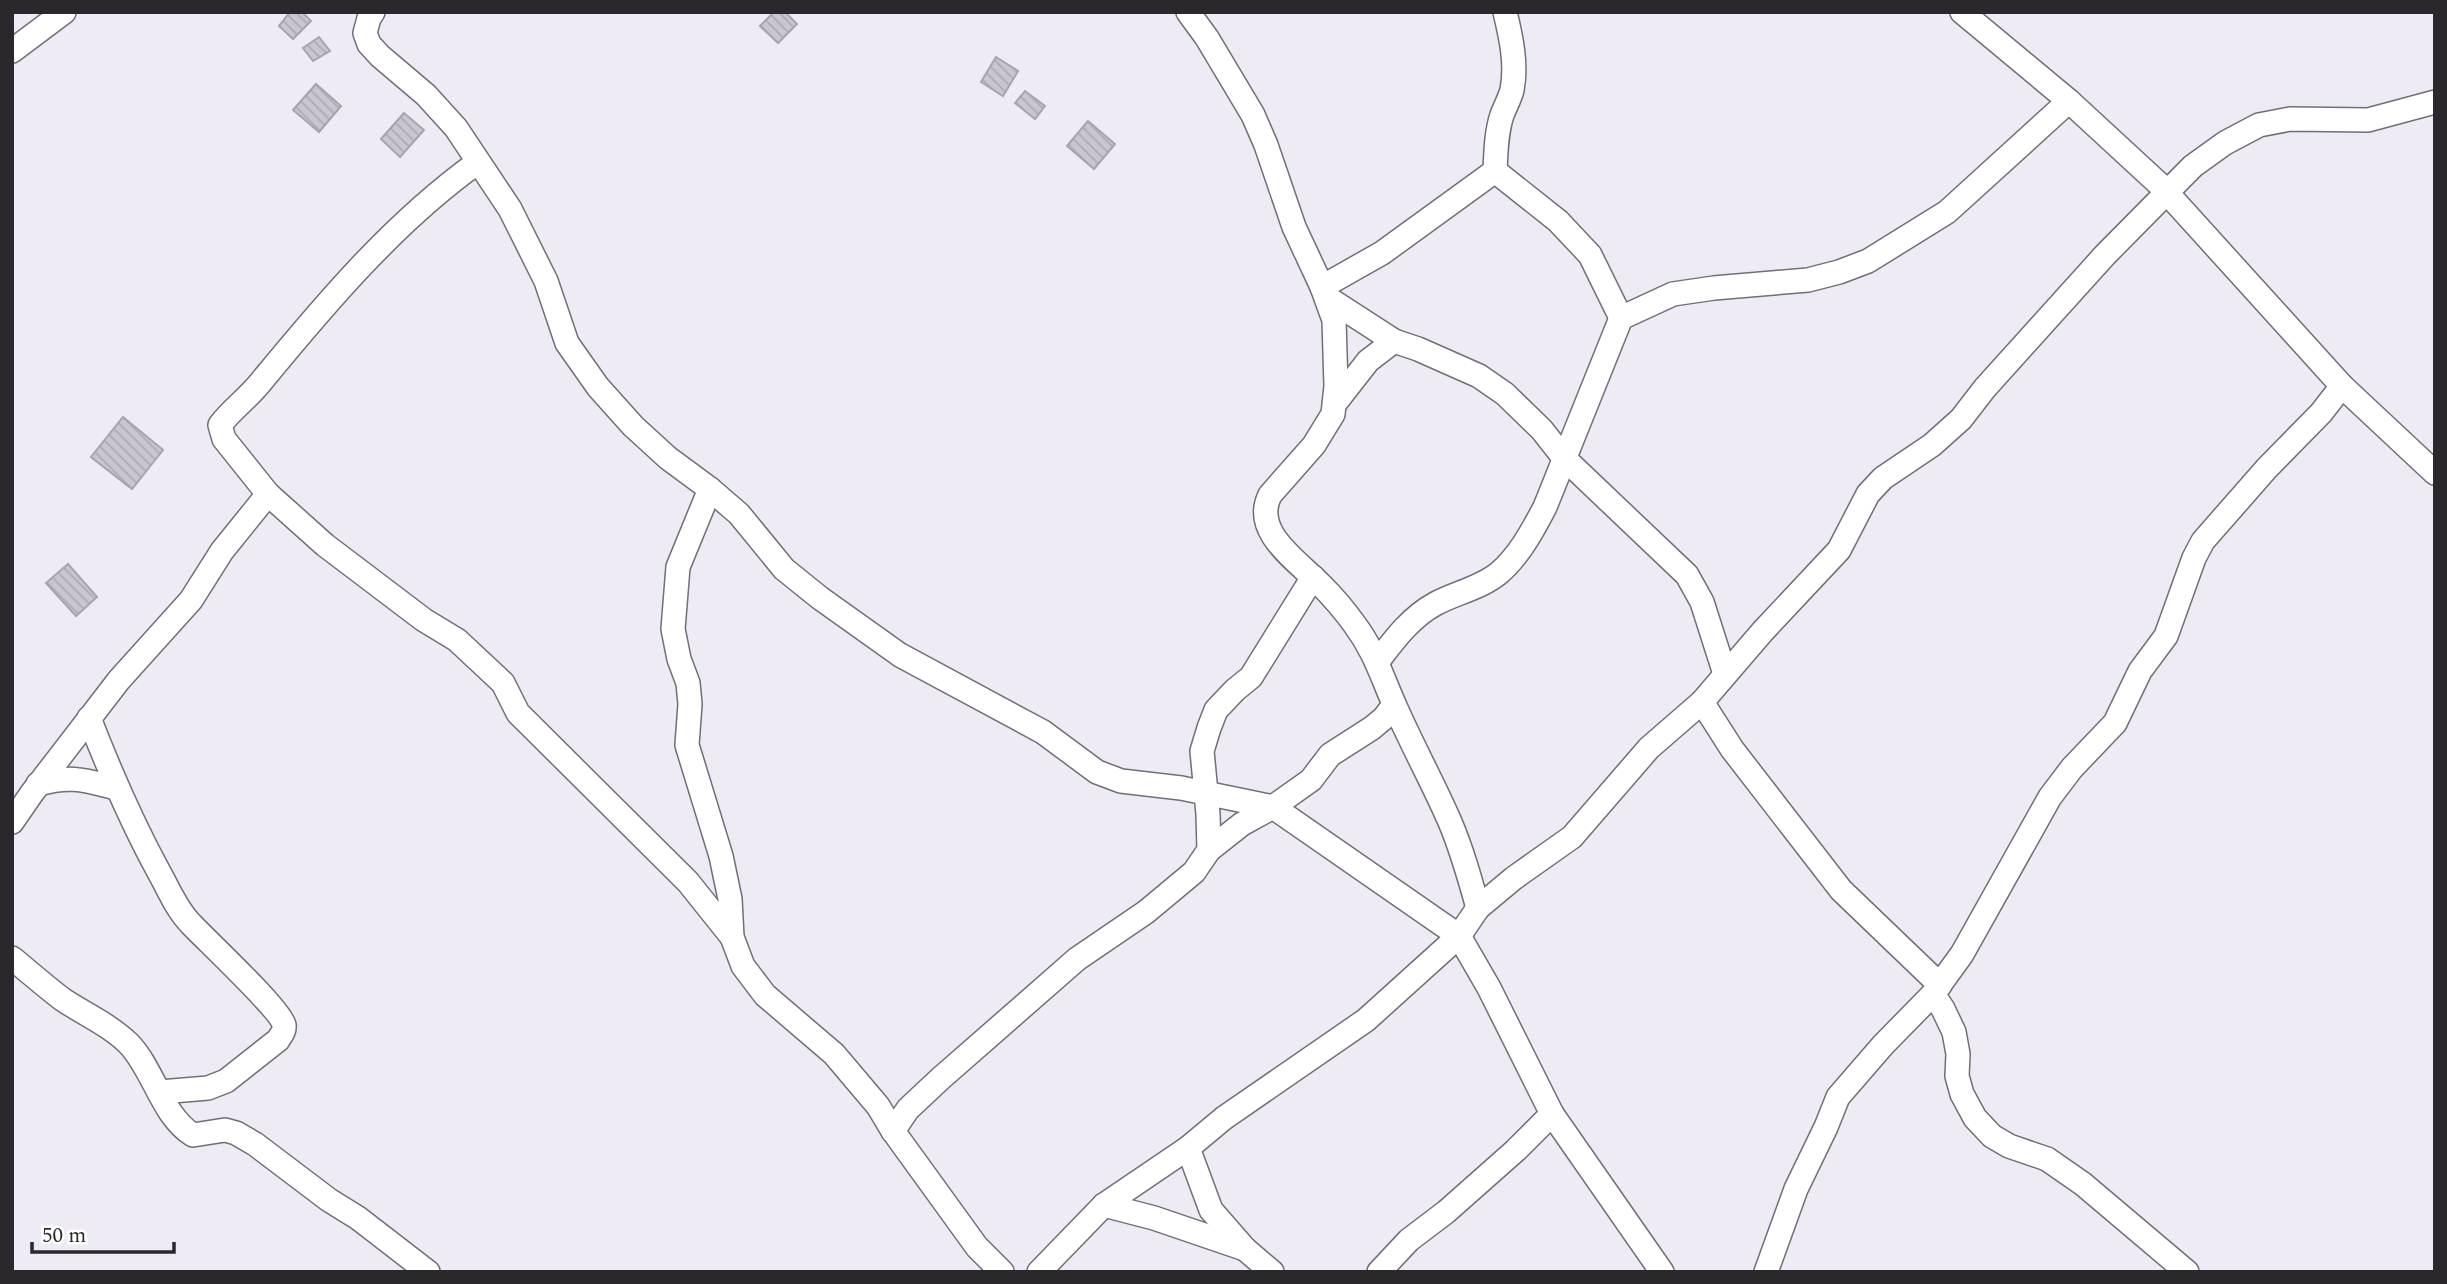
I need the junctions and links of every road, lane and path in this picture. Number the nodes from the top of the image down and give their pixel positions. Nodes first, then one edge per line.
1 (64, 12) edge
2 (373, 12) edge
3 (1188, 12) edge
4 (1504, 12) edge
5 (1962, 12) edge
6 (12, 51) edge
7 (2069, 101) junction
8 (2435, 102) edge
9 (478, 162) junction
10 (1495, 171) junction
11 (2166, 191) junction
12 (1324, 292) junction
13 (1621, 317) junction
14 (1394, 341) junction
15 (2342, 386) junction
16 (1336, 402) junction
17 (1564, 458) junction
18 (2435, 473) edge
19 (710, 489) junction
20 (268, 494) junction
21 (1313, 578) junction
22 (1378, 661) junction
23 (1726, 674) junction
24 (1702, 702) junction
25 (1394, 705) junction
26 (89, 718) junction
27 (38, 784) junction
28 (116, 788) junction
29 (1205, 793) junction
30 (1273, 807) junction
31 (12, 822) edge
32 (1209, 850) junction
33 (1478, 908) junction
34 (1459, 936) junction
35 (732, 937) junction
36 (12, 958) edge
37 (1936, 990) junction
38 (160, 1092) junction
39 (1552, 1114) junction
40 (893, 1131) junction
41 (1188, 1148) junction
42 (1104, 1205) junction
43 (1245, 1250) junction
44 (428, 1272) edge
45 (1002, 1272) edge
46 (1039, 1272) edge
47 (1272, 1272) edge
48 (1380, 1272) edge
49 (1662, 1272) edge
50 (1766, 1272) edge
51 (2187, 1272) edge

1 - 6 street
2 - 9 street
3 - 12 street
4 - 10 street
5 - 7 street
7 - 11 street
7 - 13 street
8 - 11 street
9 - 19 street
9 - 20 street
10 - 12 street
10 - 13 street
11 - 15 street
11 - 23 street
12 - 14 street
12 - 16 street
13 - 17 street
14 - 16 street
14 - 17 street
15 - 18 street
15 - 37 street
16 - 21 street
17 - 22 street
17 - 23 street
19 - 29 street
19 - 35 street
20 - 26 street
20 - 35 street
21 - 22 street
21 - 29 street
22 - 25 street
23 - 24 street
24 - 33 street
24 - 37 street
25 - 30 street
25 - 33 street
26 - 27 street
26 - 28 street
27 - 28 street
27 - 31 street
28 - 38 street
29 - 30 street
29 - 32 street
30 - 32 street
30 - 34 street
32 - 40 street
33 - 34 street
34 - 39 street
34 - 41 street
35 - 40 street
36 - 38 street
37 - 50 street
37 - 51 street
38 - 44 street
39 - 48 street
39 - 49 street
40 - 45 street
41 - 42 street
41 - 43 street
42 - 43 street
42 - 46 street
43 - 47 street

